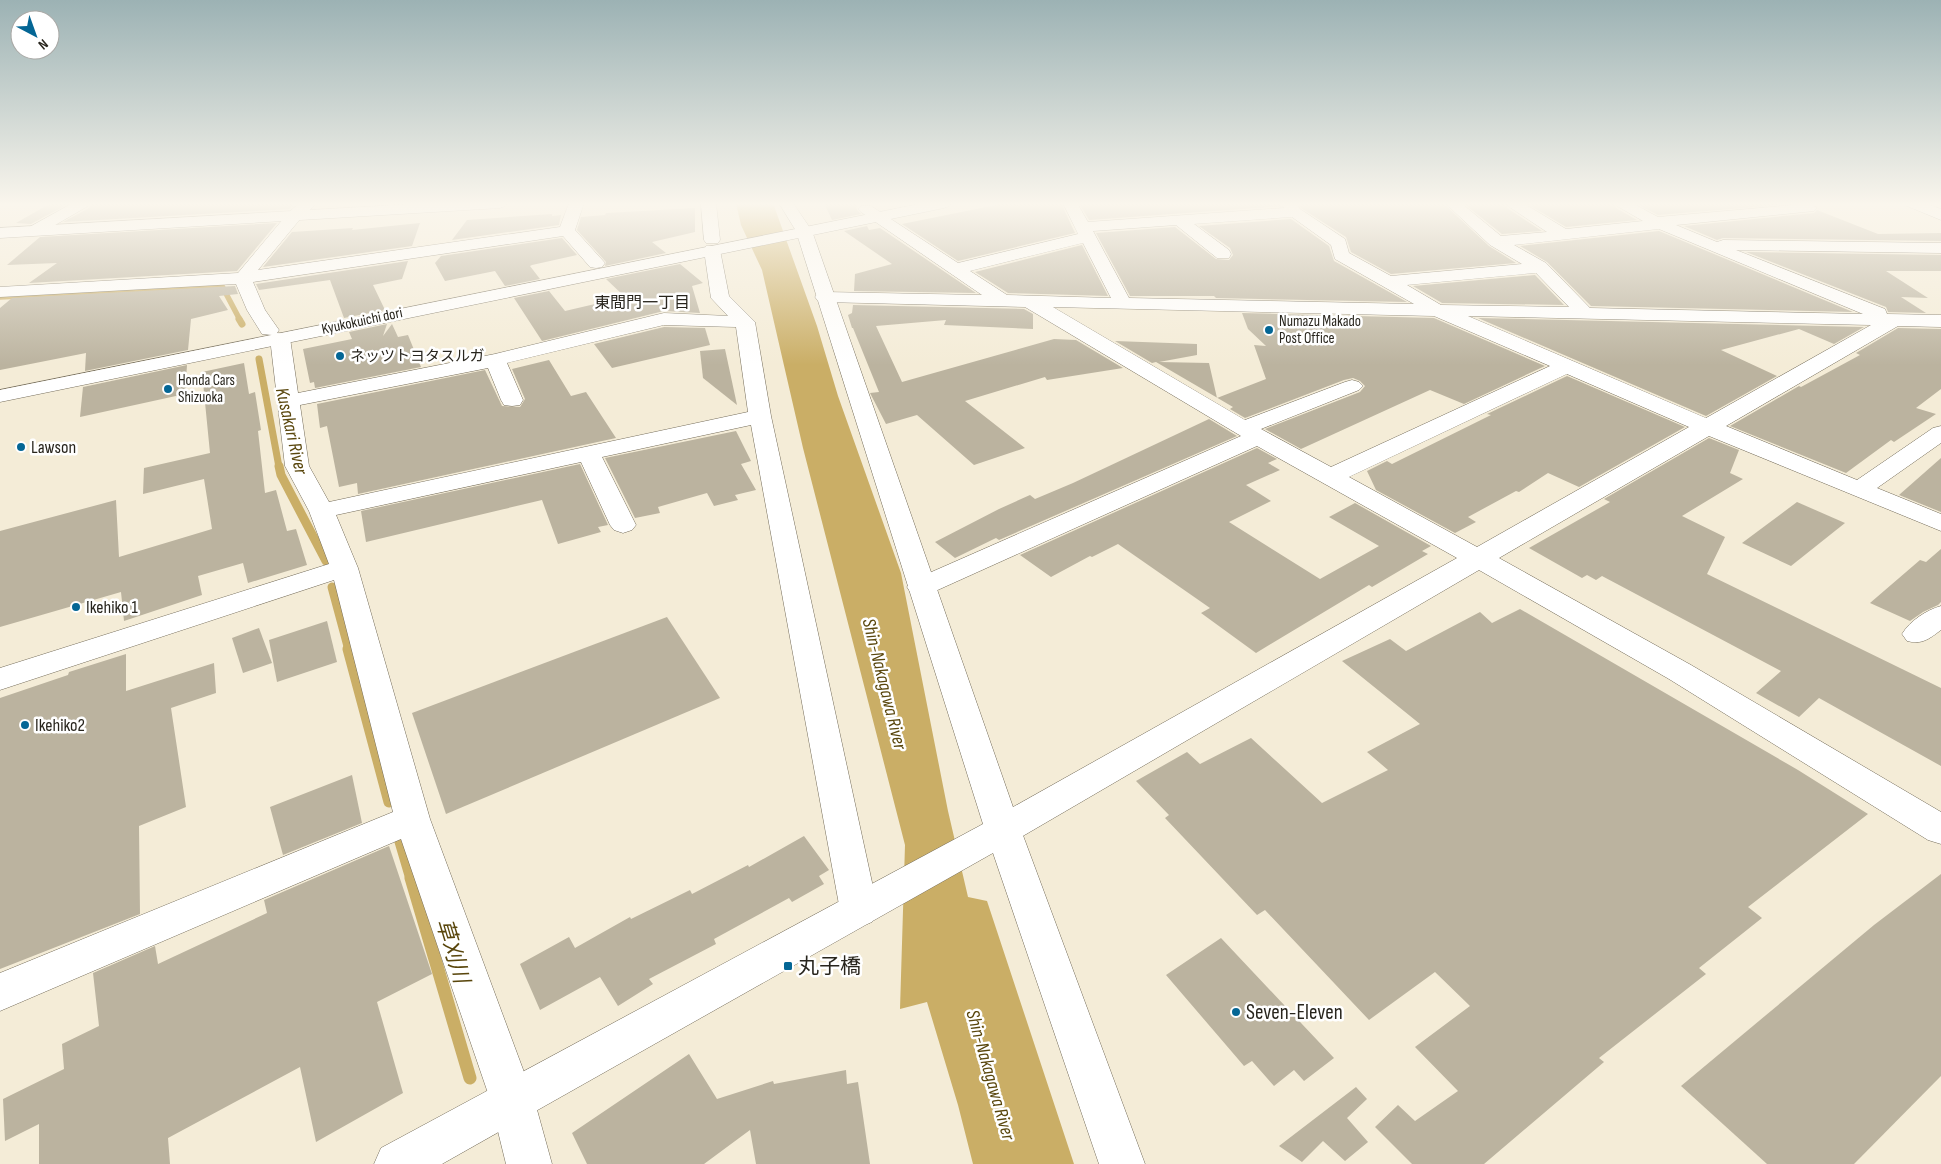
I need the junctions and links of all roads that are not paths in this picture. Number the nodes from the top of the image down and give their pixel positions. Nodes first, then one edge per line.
1 (260, 257) edge
2 (386, 257) edge
3 (591, 257) edge
4 (632, 257) edge
5 (652, 257) edge
6 (718, 257) edge
7 (808, 257) edge
8 (937, 257) edge
9 (996, 257) edge
10 (1098, 257) edge
11 (1345, 257) edge
12 (1523, 257) edge
13 (1739, 257) edge
14 (596, 263) junction
15 (1540, 267) junction
16 (955, 269) junction
17 (243, 278) junction
18 (1387, 282) junction
19 (0, 292) edge
20 (824, 297) junction
21 (1016, 302) junction
22 (1123, 304) junction
23 (1438, 311) junction
24 (1586, 314) junction
25 (1895, 320) junction
26 (1941, 321) edge
27 (746, 322) junction
28 (274, 334) junction
29 (1941, 334) edge
30 (495, 360) junction
31 (1567, 366) junction
32 (0, 384) edge
33 (1352, 386) dead end
34 (0, 396) edge
35 (512, 400) dead end
36 (288, 401) junction
37 (760, 416) junction
38 (1708, 427) junction
39 (1941, 432) edge
40 (1251, 433) junction
41 (588, 454) junction
42 (1329, 477) junction
43 (1860, 489) junction
44 (322, 511) junction
45 (1941, 523) edge
46 (623, 525) dead end
47 (1478, 558) junction
48 (344, 568) junction
49 (921, 587) junction
50 (1941, 615) edge
51 (1917, 634) dead end
52 (0, 679) edge
53 (412, 819) junction
54 (1941, 830) edge
55 (994, 835) junction
56 (858, 910) junction
57 (0, 992) edge
58 (512, 1099) junction
59 (397, 1164) edge
60 (529, 1164) edge
61 (1122, 1164) edge

1 - 17 street
2 - 17 street
3 - 14 street
4 - 14 street, Kyukokuichi dori
5 - 28 street, Kyukokuichi dori
6 - 27 street
7 - 20 street
8 - 16 street
9 - 16 street
10 - 22 street
11 - 18 street
12 - 15 street
13 - 25 street
14 - 28 street, Kyukokuichi dori
15 - 18 street
15 - 24 street
16 - 21 street
17 - 19 street
17 - 28 street
18 - 23 street
20 - 21 street
20 - 49 street
21 - 22 street
21 - 40 street
22 - 23 street
23 - 24 street
23 - 31 street
24 - 25 street
25 - 26 street
25 - 29 street
25 - 38 street
27 - 30 street
27 - 37 street
28 - 32 street, Kyukokuichi dori
28 - 34 street, Kyukokuichi dori
28 - 36 street
30 - 35 street
30 - 36 street
31 - 38 street
31 - 42 street
33 - 40 street
36 - 44 street
37 - 41 street
37 - 56 street
38 - 43 street
38 - 47 street
39 - 43 street
40 - 42 street
40 - 49 street
41 - 44 street
41 - 46 street
42 - 47 street
43 - 45 street
44 - 48 street
47 - 54 street
47 - 55 street
48 - 52 street
48 - 53 street
49 - 55 street
50 - 51 street
53 - 57 street
53 - 58 street
55 - 56 street
55 - 61 street
56 - 58 street
58 - 59 street
58 - 60 street

